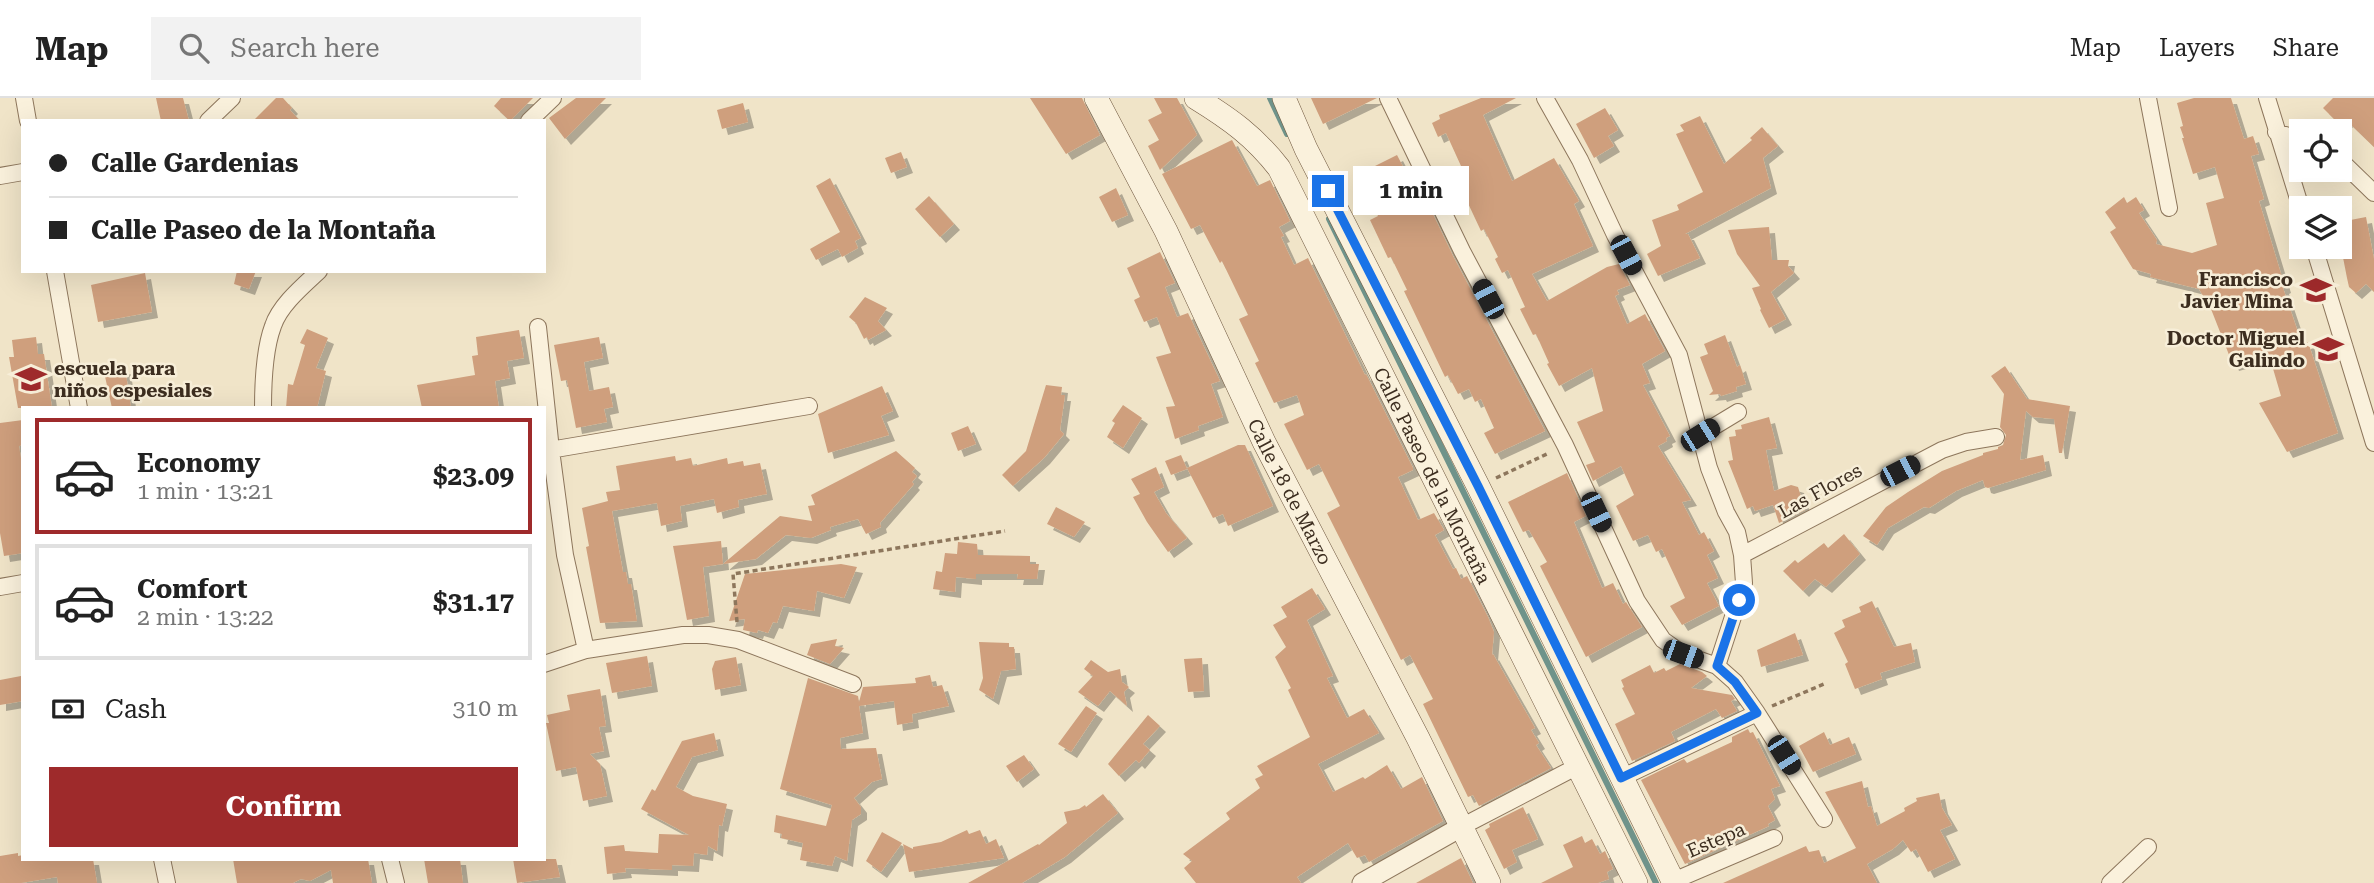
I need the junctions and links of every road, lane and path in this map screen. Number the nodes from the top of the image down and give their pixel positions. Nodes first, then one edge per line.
1 (24, 98) edge
2 (232, 98) edge
3 (553, 98) edge
4 (1097, 98) edge
5 (1196, 98) edge
6 (1284, 98) edge
7 (1388, 98) edge
8 (1545, 98) edge
9 (2148, 98) edge
10 (2267, 98) edge
11 (28, 119) edge
12 (210, 119) edge
13 (531, 119) edge
14 (2276, 132) junction
15 (2289, 136) edge
16 (21, 172) edge
17 (2352, 172) edge
18 (0, 176) edge
19 (2374, 193) edge
20 (2297, 196) edge
21 (2169, 208) dead end
22 (2318, 259) edge
23 (55, 273) edge
24 (317, 273) edge
25 (538, 327) dead end
26 (79, 406) edge
27 (263, 406) edge
28 (544, 406) edge
29 (809, 406) dead end
30 (1738, 412) dead end
31 (546, 425) edge
32 (1700, 435) junction
33 (1996, 437) dead end
34 (2374, 443) edge
35 (1565, 445) junction
36 (548, 450) edge
37 (1478, 486) junction
38 (1005, 531) dead end
39 (1742, 555) junction
40 (21, 583) edge
41 (0, 587) edge
42 (738, 640) junction
43 (586, 650) junction
44 (546, 663) edge
45 (1717, 666) junction
46 (853, 684) dead end
47 (1824, 684) dead end
48 (1757, 713) junction
49 (1578, 765) junction
50 (1621, 778) junction
51 (1824, 819) dead end
52 (1461, 827) junction
53 (1774, 838) dead end
54 (2148, 847) dead end
55 (162, 861) edge
56 (390, 861) edge
57 (1674, 882) edge
58 (167, 883) edge
59 (396, 883) edge
60 (1362, 883) edge
61 (1489, 883) edge
62 (1636, 883) edge
63 (2110, 883) edge

1 - 11 street
2 - 12 street
3 - 13 street
4 - 52 main road, Calle 18 de Marzo
5 - 49 main road, Calle Paseo de la Montaña
6 - 37 main road, Calle Paseo de la Montaña
7 - 35 street
8 - 32 street
9 - 21 street
10 - 14 street
14 - 15 street
14 - 20 street
16 - 18 street
17 - 19 street
22 - 34 street
23 - 26 street
24 - 27 street
25 - 28 street
29 - 36 street
30 - 32 street
31 - 36 street
32 - 39 street
33 - 39 street, Las Flores
35 - 37 path
35 - 45 street
36 - 43 street
37 - 50 main road, Calle Paseo de la Montaña
38 - 42 path
39 - 45 street
40 - 41 street
42 - 43 street
42 - 46 street
43 - 44 street
45 - 48 street
47 - 48 path
48 - 50 street
48 - 51 street
49 - 52 street
49 - 62 main road, Calle Paseo de la Montaña
50 - 57 main road, Calle Paseo de la Montaña
52 - 60 street
52 - 61 main road, Calle 18 de Marzo
53 - 57 street, Estepa
54 - 63 street
55 - 58 street
56 - 59 street

